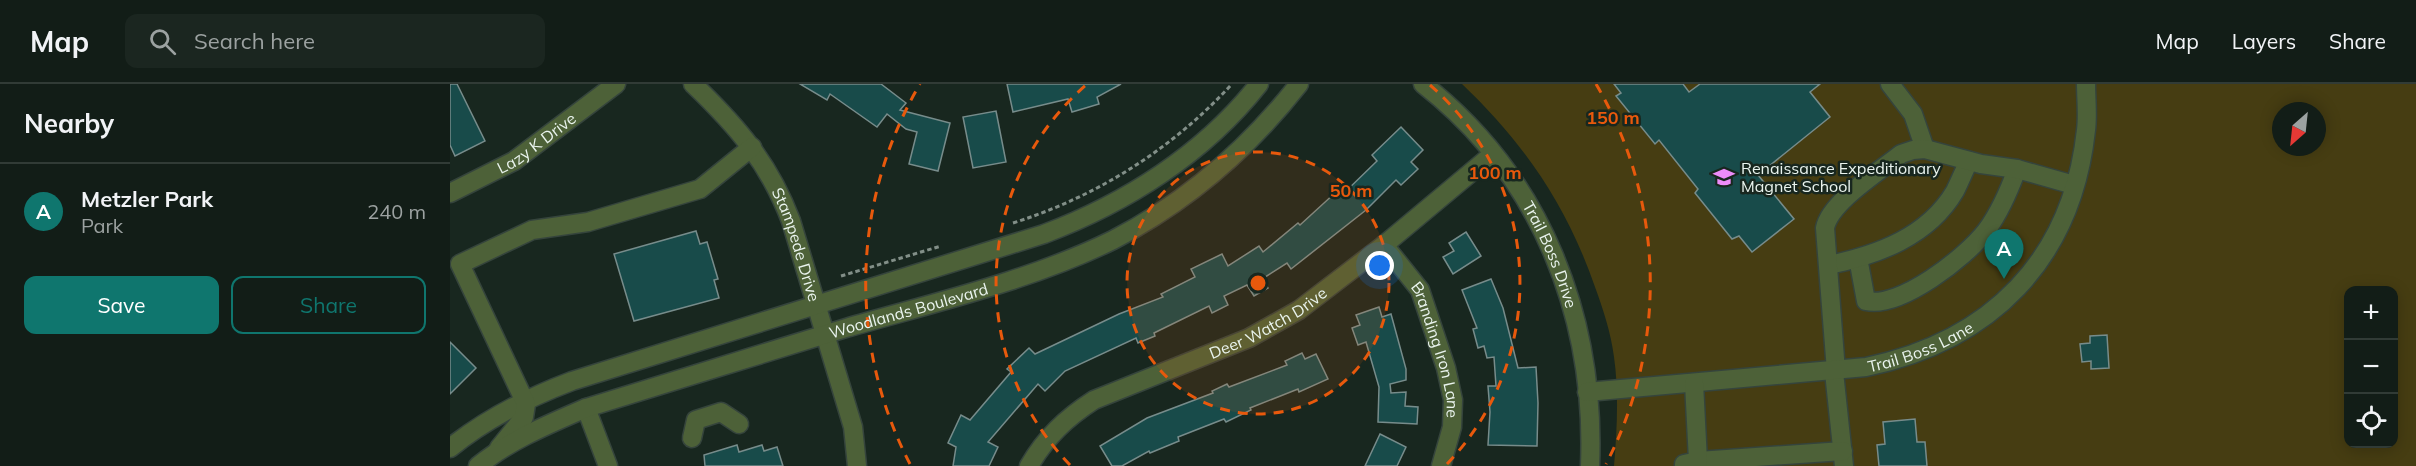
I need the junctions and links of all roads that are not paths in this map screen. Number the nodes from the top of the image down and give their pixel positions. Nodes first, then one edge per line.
1 (616, 84) edge
2 (693, 84) edge
3 (1259, 84) edge
4 (1299, 84) edge
5 (1423, 84) edge
6 (1890, 84) edge
7 (2086, 84) edge
8 (752, 147) junction
9 (1925, 149) junction
10 (1493, 154) junction
11 (1969, 161) junction
12 (2017, 169) junction
13 (2074, 185) junction
14 (450, 193) edge
15 (1384, 245) junction
16 (1858, 258) junction
17 (1828, 265) junction
18 (816, 305) junction
19 (826, 334) junction
20 (1835, 371) junction
21 (1694, 383) junction
22 (1587, 392) junction
23 (524, 400) junction
24 (586, 408) junction
25 (739, 424) dead end
26 (692, 438) dead end
27 (450, 448) edge
28 (494, 454) junction
29 (1844, 458) edge
30 (1691, 463) edge
31 (478, 466) edge
32 (608, 466) edge
33 (857, 466) edge
34 (1029, 466) edge
35 (1441, 466) edge
36 (1590, 466) edge

1 - 14 street, Lazy K Drive
2 - 8 street, Stampede Drive
3 - 18 street, Woodlands Boulevard
4 - 19 street, Woodlands Boulevard
5 - 10 street, Trail Boss Drive
6 - 9 street
7 - 13 street, Trail Boss Lane
8 - 18 street, Stampede Drive
8 - 23 street
9 - 11 street
9 - 17 street
10 - 15 street, Deer Watch Drive
10 - 22 street, Trail Boss Drive
11 - 12 street
11 - 16 street
12 - 13 street
12 - 16 street
13 - 20 street, Trail Boss Lane
15 - 34 street, Deer Watch Drive
15 - 35 street, Branding Iron Lane
16 - 17 street
17 - 20 street
18 - 19 street, Stampede Drive
18 - 23 street, Woodlands Boulevard
19 - 24 street, Woodlands Boulevard
19 - 33 street, Stampede Drive
20 - 21 street, Trail Boss Lane
20 - 29 street
21 - 22 street, Trail Boss Lane
21 - 30 street
22 - 36 street, Trail Boss Drive
23 - 27 street, Woodlands Boulevard
23 - 28 street
24 - 28 street, Woodlands Boulevard
24 - 32 street
25 - 26 street
28 - 31 street, Woodlands Boulevard
29 - 30 street

